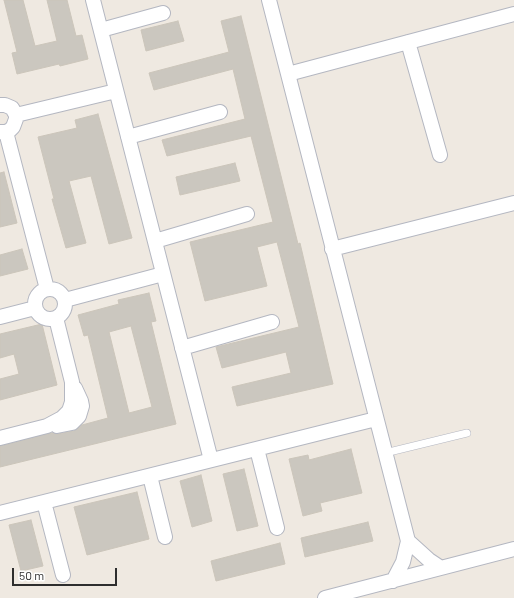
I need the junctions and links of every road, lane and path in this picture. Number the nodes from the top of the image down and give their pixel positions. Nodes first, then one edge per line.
1 (93, 0) edge
2 (269, 0) edge
3 (163, 13) dead end
4 (514, 14) edge
5 (101, 30) junction
6 (408, 42) junction
7 (288, 74) junction
8 (116, 91) junction
9 (0, 105) edge
10 (220, 112) dead end
11 (16, 115) junction
12 (3, 132) edge
13 (128, 137) junction
14 (440, 155) dead end
15 (514, 203) edge
16 (247, 214) dead end
17 (155, 241) junction
18 (332, 249) junction
19 (163, 274) junction
20 (47, 289) junction
21 (65, 300) junction
22 (35, 308) junction
23 (0, 317) edge
24 (56, 318) junction
25 (272, 322) dead end
26 (182, 348) junction
27 (376, 419) junction
28 (467, 433) dead end
29 (0, 438) edge
30 (257, 449) junction
31 (385, 453) junction
32 (211, 460) junction
33 (150, 476) junction
34 (44, 502) junction
35 (0, 513) edge
36 (277, 528) dead end
37 (165, 537) dead end
38 (408, 540) junction
39 (514, 549) edge
40 (441, 568) junction
41 (63, 575) dead end
42 (393, 580) junction
43 (325, 598) edge

1 - 5 street
2 - 7 street
3 - 5 street
4 - 6 street
5 - 8 street
6 - 7 street
6 - 14 street
7 - 18 street
8 - 11 street
8 - 13 street
9 - 11 street
10 - 13 street
11 - 12 street
12 - 20 street
13 - 17 street
15 - 18 street
16 - 17 street
17 - 19 street
18 - 27 street
19 - 21 street
19 - 26 street
20 - 21 street
20 - 22 street
21 - 24 street
22 - 23 street
22 - 24 street
24 - 29 street
25 - 26 street
26 - 32 street
27 - 30 street
27 - 31 street
28 - 31 lane
30 - 32 street
30 - 36 street
31 - 38 street
32 - 33 street
33 - 34 street
33 - 37 street
34 - 35 street
34 - 41 street
38 - 40 street
38 - 42 street
39 - 40 street
40 - 42 street
42 - 43 street

